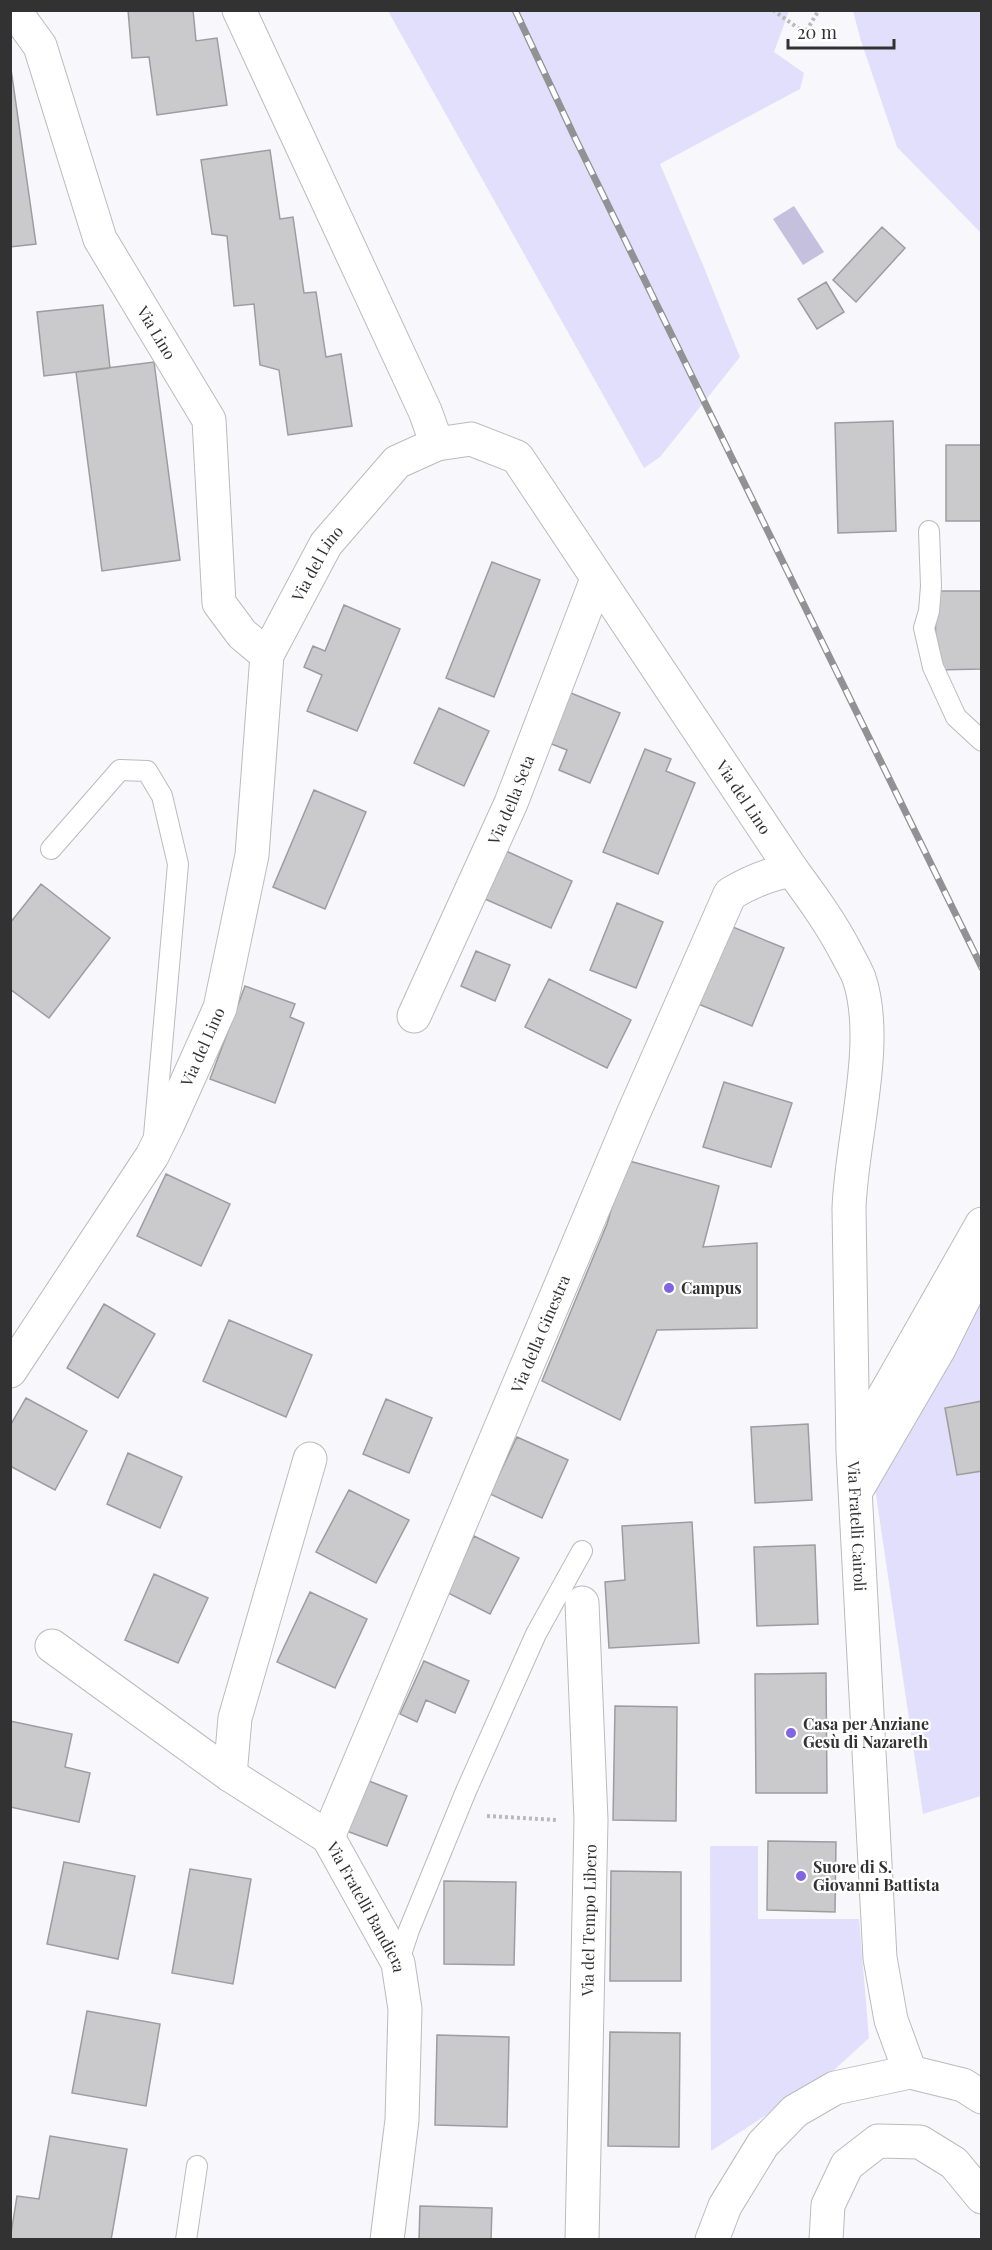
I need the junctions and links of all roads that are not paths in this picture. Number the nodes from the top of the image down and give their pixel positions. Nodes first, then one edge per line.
1 (14, 10) edge
2 (239, 10) edge
3 (436, 444) junction
4 (929, 531) dead end
5 (597, 579) junction
6 (267, 655) junction
7 (981, 741) edge
8 (51, 849) dead end
9 (792, 870) junction
10 (859, 978) joint
11 (414, 1016) dead end
12 (152, 1155) junction
13 (981, 1224) edge
14 (981, 1266) edge
15 (10, 1371) edge
16 (854, 1451) junction
17 (310, 1459) dead end
18 (856, 1494) junction
19 (582, 1551) dead end
20 (582, 1603) dead end
21 (52, 1646) dead end
22 (230, 1775) junction
23 (328, 1837) junction
24 (398, 1963) junction
25 (910, 2072) junction
26 (981, 2097) edge
27 (197, 2166) dead end
28 (981, 2197) edge
29 (186, 2240) edge
30 (387, 2240) edge
31 (582, 2240) edge
32 (712, 2240) edge
33 (826, 2240) edge

1 - 6 street, Via Lino
2 - 3 street
3 - 5 street, Via del Lino
3 - 6 street, Via del Lino
4 - 7 lane
5 - 9 street, Via del Lino
5 - 11 street, Via della Seta
6 - 12 street, Via del Lino
8 - 12 lane
9 - 10 street, Via del Lino
9 - 23 street, Via della Ginestra
10 - 16 street, Via Fratelli Cairoli
12 - 15 street, Via del Lino
13 - 16 street
14 - 18 street
16 - 18 street, Via Fratelli Cairoli
17 - 22 street
18 - 25 street, Via Fratelli Cairoli
19 - 24 lane
20 - 31 street, Via del Tempo Libero
21 - 22 street, Via Fratelli Bandiera
22 - 23 street, Via Fratelli Bandiera
23 - 24 street, Via Fratelli Bandiera
24 - 30 street, Via Fratelli Bandiera
25 - 26 street
25 - 32 street
27 - 29 lane
28 - 33 street

